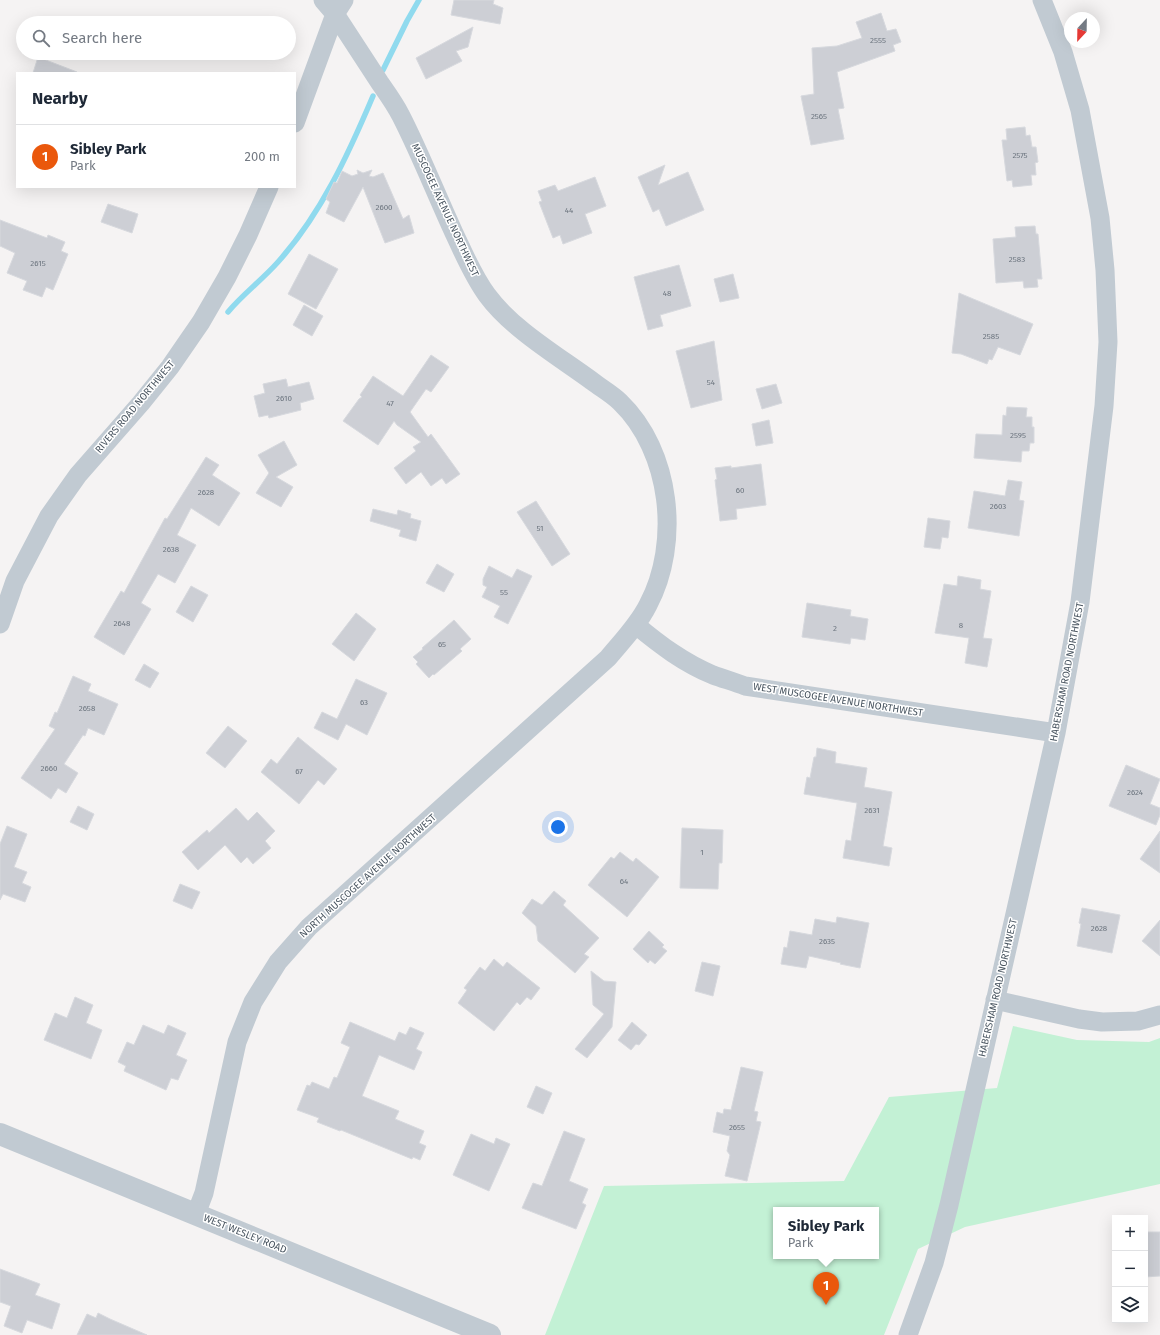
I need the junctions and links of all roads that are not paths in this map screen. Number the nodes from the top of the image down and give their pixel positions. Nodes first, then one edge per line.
1 (323, 0) edge
2 (1042, 0) edge
3 (340, 7) edge
4 (296, 120) edge
5 (269, 188) edge
6 (0, 624) edge
7 (636, 625) junction
8 (1056, 732) junction
9 (995, 1000) junction
10 (1160, 1015) edge
11 (0, 1134) edge
12 (196, 1214) junction
13 (490, 1335) edge
14 (908, 1335) edge

1 - 3 street, MUSCOGEE AVENUE NORTHWEST
2 - 8 street, HABERSHAM ROAD NORTHWEST
3 - 4 street
3 - 7 street, MUSCOGEE AVENUE NORTHWEST
5 - 6 street, RIVERS ROAD NORTHWEST
7 - 8 street, WEST MUSCOGEE AVENUE NORTHWEST
7 - 12 street, NORTH MUSCOGEE AVENUE NORTHWEST
8 - 9 street, HABERSHAM ROAD NORTHWEST
9 - 10 street
9 - 14 street, HABERSHAM ROAD NORTHWEST
11 - 12 street, WEST WESLEY ROAD
12 - 13 street, WEST WESLEY ROAD

